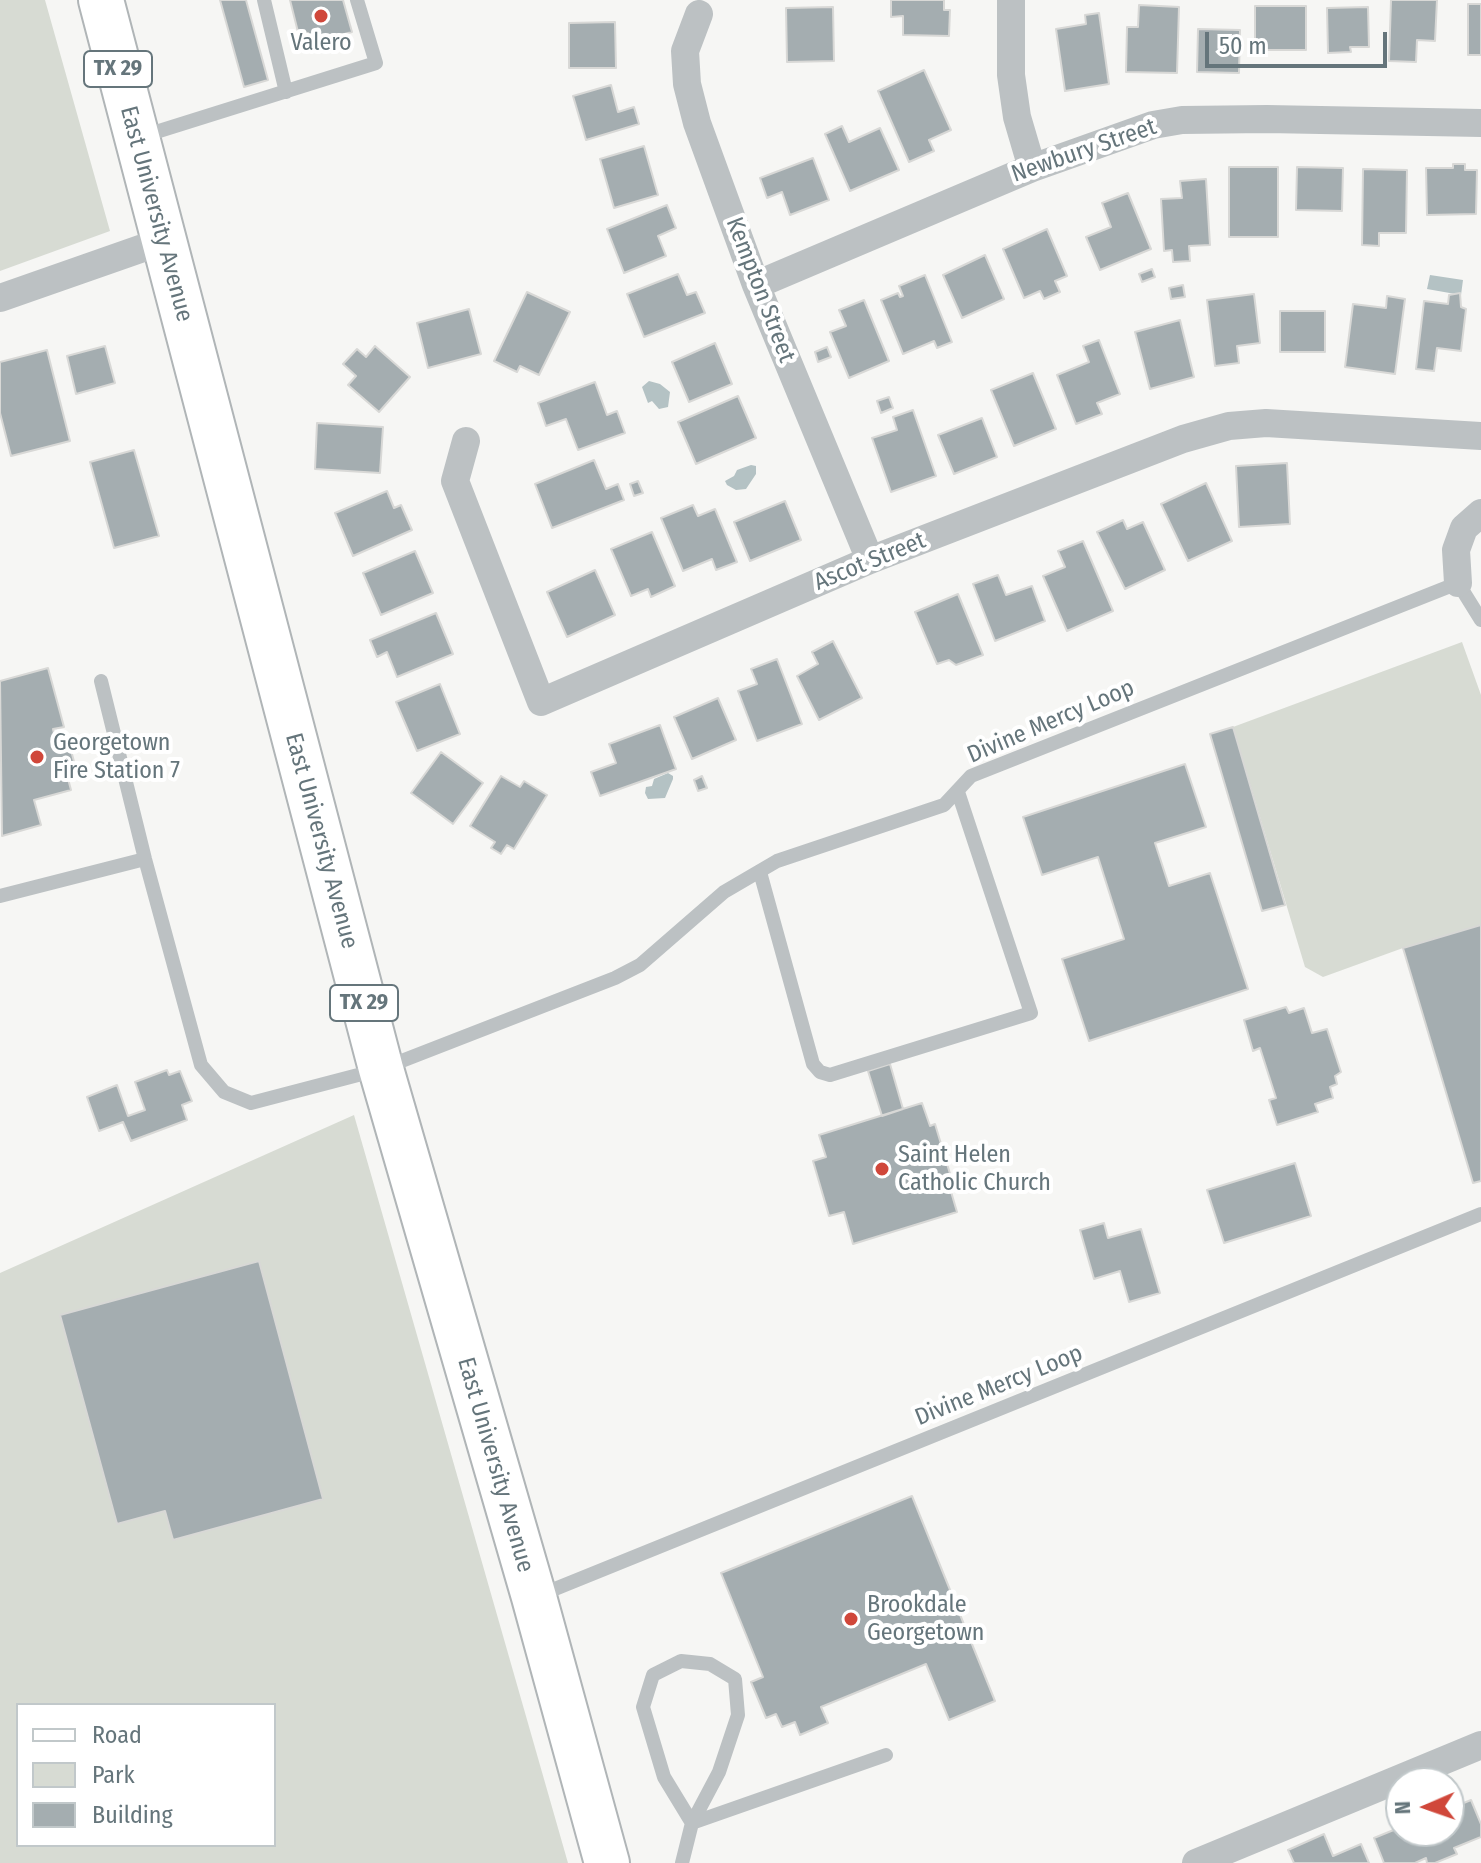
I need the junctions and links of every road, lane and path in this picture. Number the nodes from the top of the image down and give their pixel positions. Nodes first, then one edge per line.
1 (101, 0) edge
2 (264, 0) edge
3 (357, 0) edge
4 (1011, 0) edge
5 (699, 14) dead end
6 (286, 92) junction
7 (1481, 123) edge
8 (136, 138) junction
9 (1032, 168) junction
10 (163, 241) junction
11 (756, 285) junction
12 (0, 298) edge
13 (1481, 436) edge
14 (466, 441) dead end
15 (1481, 513) edge
16 (870, 560) junction
17 (1458, 583) junction
18 (1481, 620) edge
19 (101, 681) dead end
20 (958, 792) junction
21 (145, 859) junction
22 (760, 872) junction
23 (0, 896) edge
24 (381, 1069) junction
25 (1481, 1214) edge
26 (534, 1597) junction
27 (1481, 1745) edge
28 (886, 1755) dead end
29 (692, 1823) junction
30 (607, 1863) edge
31 (682, 1863) edge
32 (1196, 1863) edge

1 - 8 main road, East University Avenue / TX 29
2 - 6 lane
3 - 6 lane
4 - 9 street
5 - 11 street, Kempton Street
6 - 8 lane
7 - 9 street, Newbury Street
8 - 10 main road, East University Avenue / TX 29
9 - 11 street, Newbury Street
10 - 12 street
10 - 24 main road, East University Avenue / TX 29
11 - 16 street, Kempton Street
13 - 16 street, Ascot Street
14 - 16 street, Ascot Street
15 - 17 street
17 - 18 lane
17 - 20 lane, Divine Mercy Loop
19 - 21 lane, Divine Mercy Loop
20 - 22 lane, Divine Mercy Loop
20 - 22 lane
21 - 23 lane
21 - 24 lane, Divine Mercy Loop
22 - 24 lane, Divine Mercy Loop
24 - 26 main road, East University Avenue / TX 29
25 - 26 lane, Divine Mercy Loop
26 - 30 main road, East University Avenue / TX 29
27 - 32 street
28 - 29 lane
29 - 29 lane
29 - 31 lane

